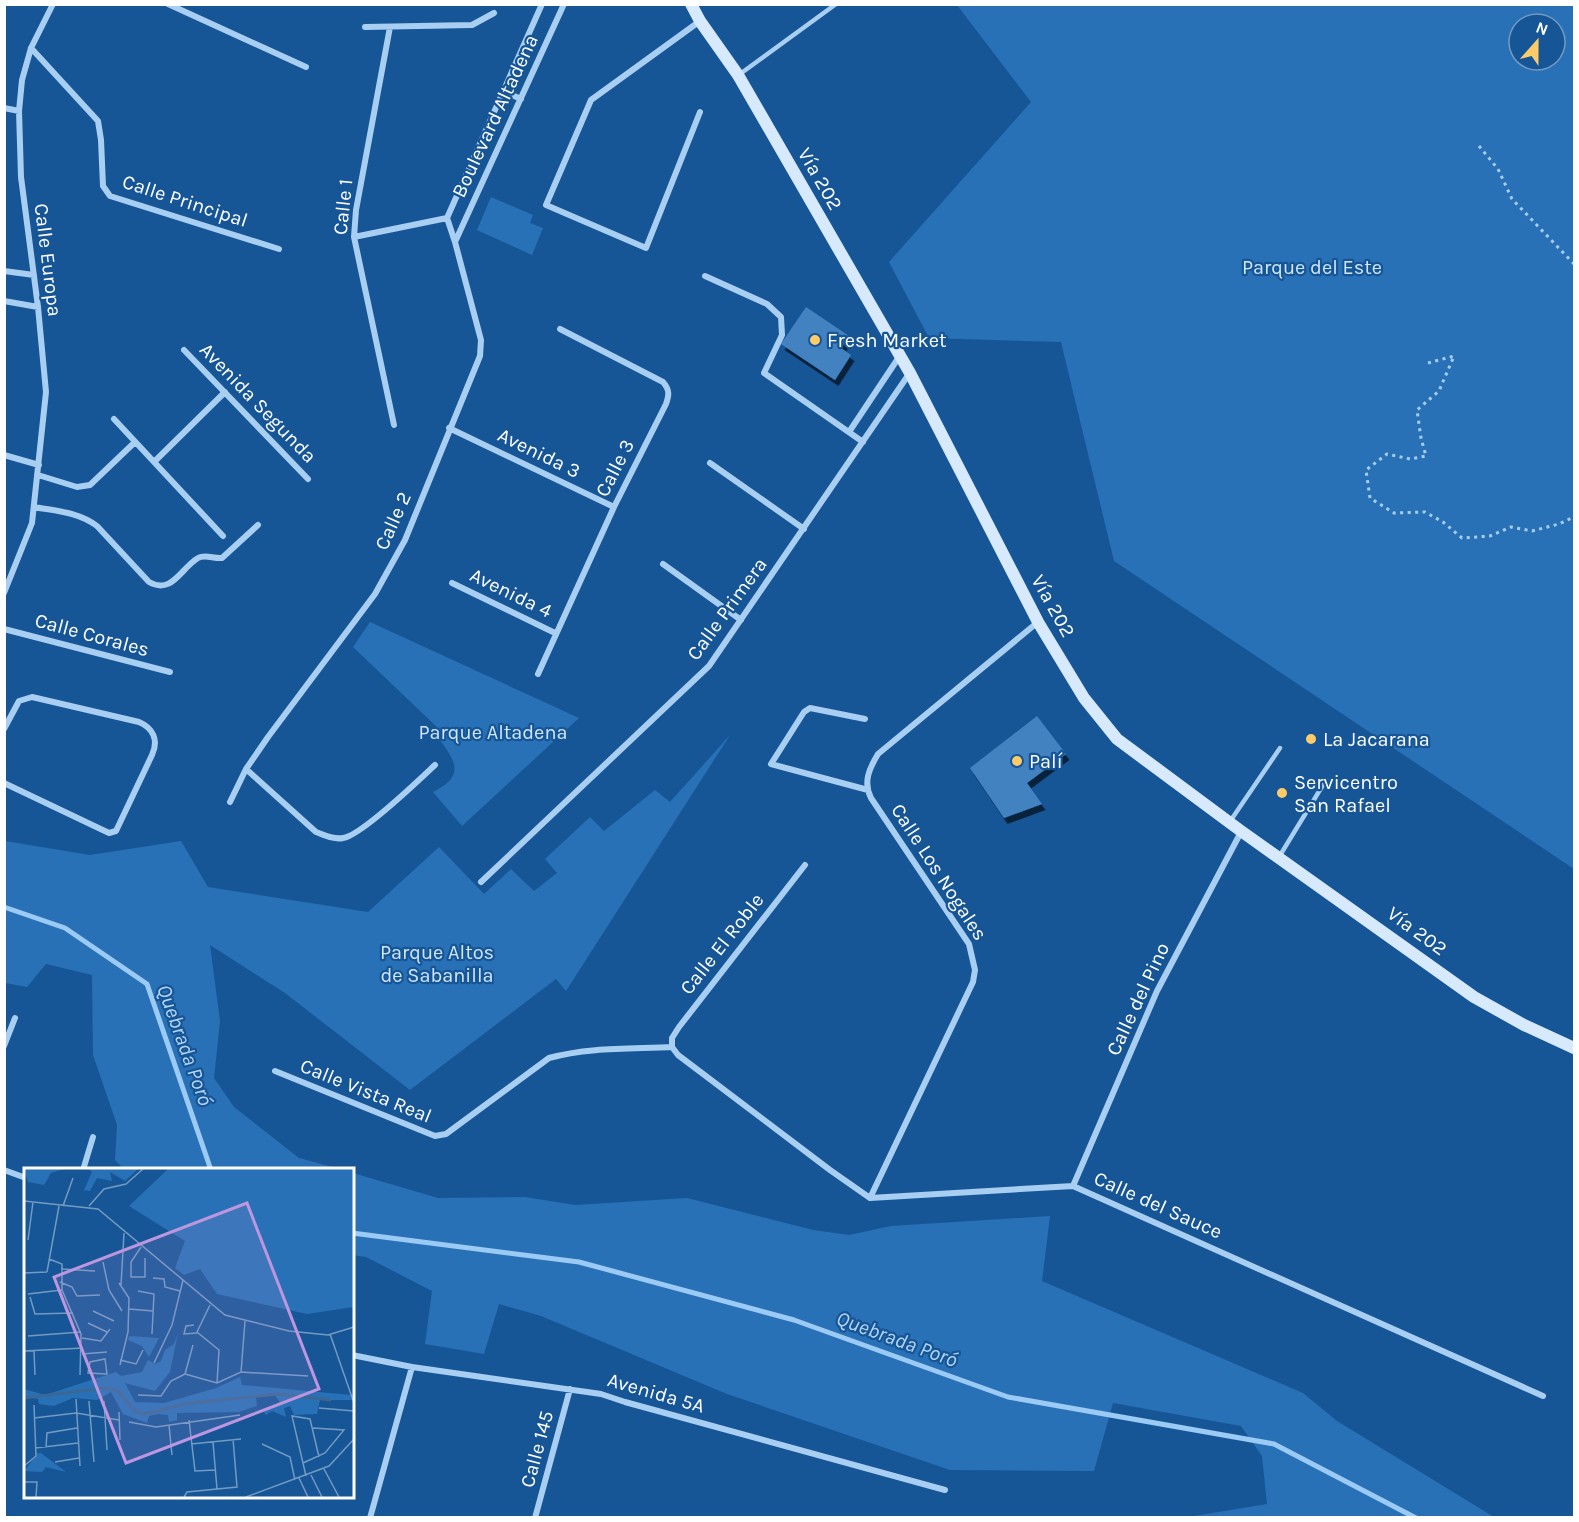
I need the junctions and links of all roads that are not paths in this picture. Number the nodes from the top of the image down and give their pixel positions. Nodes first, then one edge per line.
1 (52, 4) edge
2 (168, 4) edge
3 (542, 4) edge
4 (564, 4) edge
5 (691, 4) edge
6 (836, 4) edge
7 (494, 13) dead end
8 (700, 21) junction
9 (365, 27) dead end
10 (390, 27) junction
11 (31, 48) junction
12 (306, 67) dead end
13 (738, 75) junction
14 (503, 91) junction
15 (521, 99) junction
16 (4, 108) edge
17 (19, 111) junction
18 (699, 112) dead end
19 (447, 218) junction
20 (354, 237) junction
21 (455, 242) junction
22 (279, 249) dead end
23 (4, 271) edge
24 (34, 275) junction
25 (705, 276) dead end
26 (4, 302) edge
27 (38, 307) junction
28 (560, 329) dead end
29 (184, 350) dead end
30 (900, 357) junction
31 (910, 373) junction
32 (225, 392) junction
33 (114, 418) dead end
34 (394, 425) dead end
35 (449, 428) junction
36 (849, 432) junction
37 (135, 442) junction
38 (863, 442) junction
39 (4, 455) edge
40 (154, 462) junction
41 (710, 463) dead end
42 (39, 465) junction
43 (38, 475) junction
44 (308, 479) dead end
45 (34, 507) junction
46 (614, 507) junction
47 (258, 525) dead end
48 (804, 529) junction
49 (223, 536) dead end
50 (663, 564) dead end
51 (8, 580) edge
52 (452, 583) dead end
53 (4, 593) edge
54 (741, 620) junction
55 (1038, 622) junction
56 (4, 629) edge
57 (555, 633) junction
58 (170, 672) dead end
59 (538, 674) dead end
60 (866, 719) dead end
61 (4, 729) edge
62 (1280, 748) dead end
63 (435, 765) dead end
64 (246, 769) junction
65 (1326, 780) dead end
66 (4, 783) edge
67 (868, 790) junction
68 (230, 802) dead end
69 (1230, 822) junction
70 (1241, 831) junction
71 (1279, 857) junction
72 (805, 865) dead end
73 (481, 882) dead end
74 (15, 1018) dead end
75 (4, 1047) edge
76 (672, 1047) junction
77 (1575, 1048) edge
78 (274, 1071) dead end
79 (93, 1137) dead end
80 (83, 1168) edge
81 (4, 1170) edge
82 (24, 1177) edge
83 (1073, 1185) junction
84 (870, 1198) junction
85 (354, 1355) edge
86 (412, 1367) junction
87 (570, 1389) junction
88 (1543, 1396) dead end
89 (945, 1490) dead end
90 (370, 1518) edge
91 (535, 1518) edge

1 - 11 street, Calle Europa
2 - 12 street
3 - 14 street, Boulevard Altadena
4 - 15 street, Boulevard Altadena
5 - 8 main road, Vía 202
6 - 13 lane
7 - 10 street
8 - 13 main road, Vía 202
8 - 18 street
9 - 10 street
10 - 20 street, Calle 1
11 - 17 street, Calle Europa
11 - 22 street, Calle Principal
13 - 30 main road, Vía 202
14 - 15 street
14 - 19 street, Boulevard Altadena
15 - 21 street, Boulevard Altadena
16 - 17 street
17 - 24 street, Calle Europa
19 - 20 street
19 - 21 street, Calle 2
20 - 34 street, Calle 1
21 - 35 street, Calle 2
23 - 24 street
24 - 27 street, Calle Europa
25 - 36 street
26 - 27 street
27 - 42 street, Calle Europa
28 - 46 street, Calle 3
29 - 32 street, Avenida Segunda
30 - 31 main road, Vía 202
30 - 36 street
31 - 38 street, Calle Primera
31 - 55 main road, Vía 202
32 - 40 street
32 - 44 street, Avenida Segunda
33 - 37 street
35 - 46 street, Avenida 3
35 - 64 street, Calle 2
36 - 38 street
37 - 40 street
37 - 43 street
38 - 48 street, Calle Primera
39 - 42 street
40 - 49 street
41 - 48 street
42 - 43 street, Calle Europa
43 - 45 street, Calle Europa
45 - 47 street
45 - 51 street, Calle Europa
46 - 57 street, Calle 3
48 - 54 street, Calle Primera
50 - 54 street
51 - 53 street, Calle Europa
52 - 57 street, Avenida 4
54 - 73 street, Calle Primera
55 - 67 street, Calle Los Nogales
55 - 69 main road, Vía 202
56 - 58 street, Calle Corales
57 - 59 street, Calle 3
60 - 67 street
61 - 66 street
62 - 69 lane
63 - 64 street
64 - 68 street, Calle 2
65 - 71 lane
67 - 84 street, Calle Los Nogales
69 - 70 main road, Vía 202
70 - 71 main road, Vía 202
70 - 83 street, Calle del Pino
71 - 77 main road, Vía 202
72 - 76 street, Calle El Roble
74 - 75 street
76 - 78 street, Calle Vista Real
76 - 84 street
79 - 80 street
81 - 82 street
83 - 84 street, Calle del Sauce
83 - 88 street, Calle del Sauce
85 - 86 street, Avenida 5A
86 - 87 street, Avenida 5A
86 - 90 street
87 - 89 street, Avenida 5A
87 - 91 street, Calle 145

